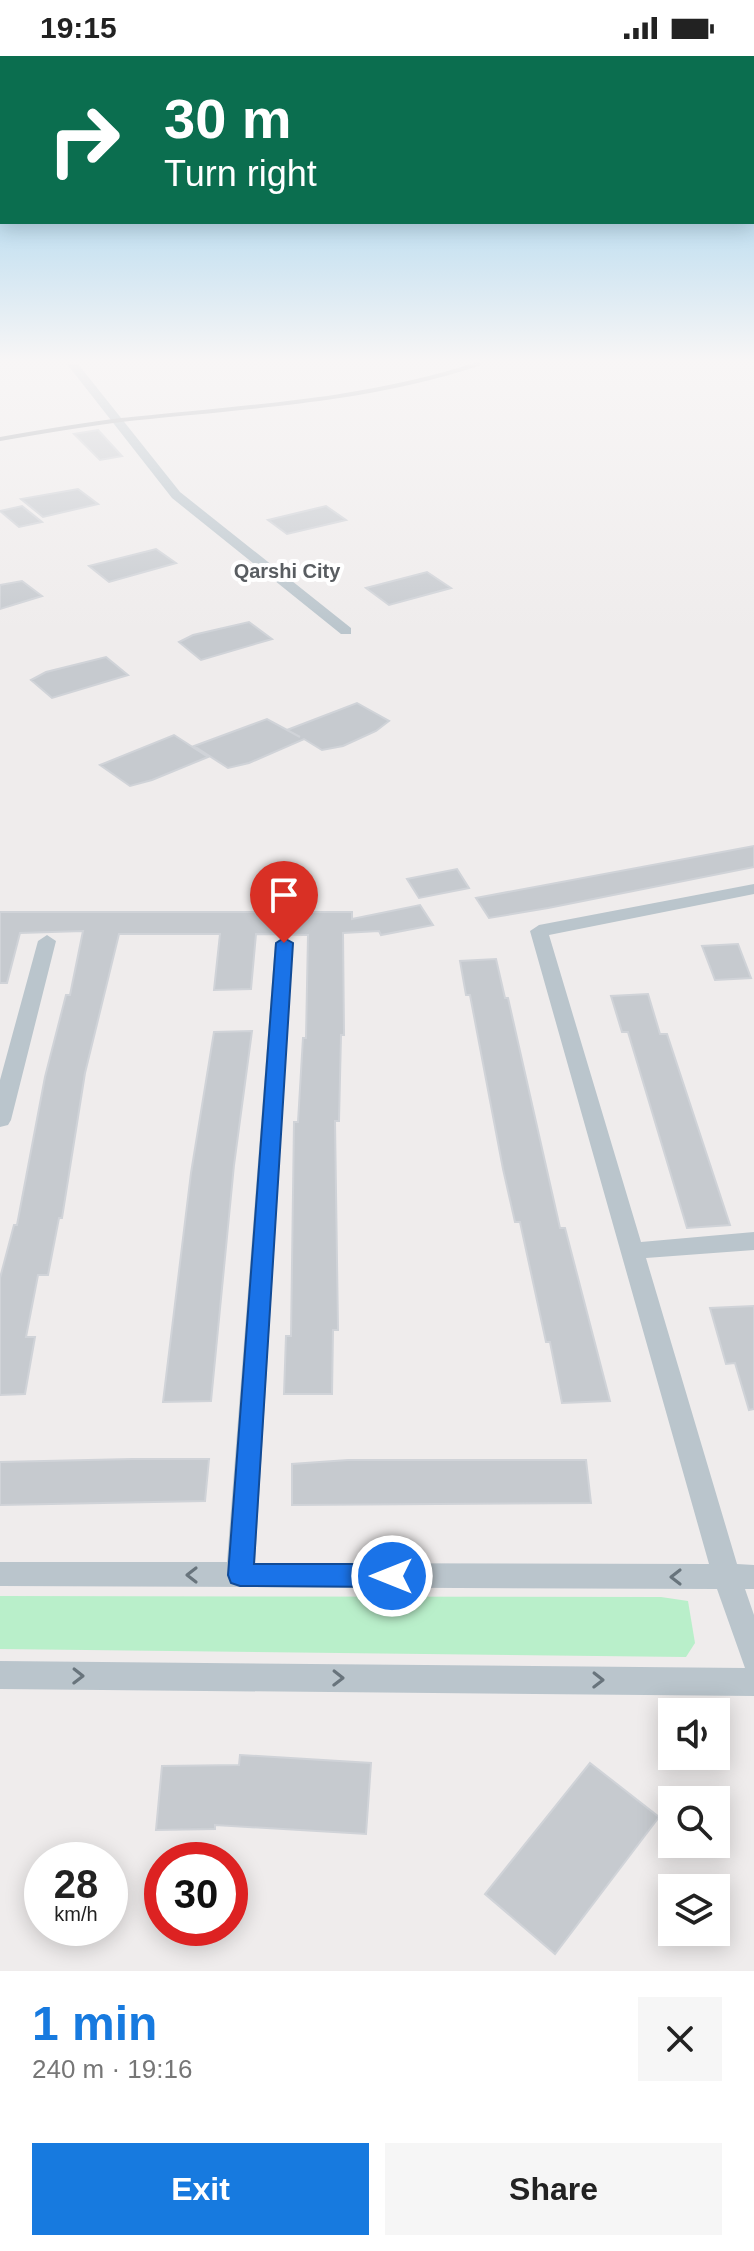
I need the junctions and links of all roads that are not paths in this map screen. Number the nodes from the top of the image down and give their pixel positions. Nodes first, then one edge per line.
1 (143, 453) edge
2 (346, 631) dead end
3 (754, 889) edge
4 (47, 941) dead end
5 (284, 943) dead end
6 (0, 1120) edge
7 (754, 1241) edge
8 (632, 1251) junction
9 (0, 1574) edge
10 (240, 1575) junction
11 (740, 1577) edge
12 (754, 1658) edge
13 (0, 1675) edge
14 (754, 1682) edge

1 - 2 street
3 - 8 street
4 - 6 street
5 - 10 street
7 - 8 street
8 - 11 street
10 -> 9 street
11 -> 10 street
11 - 12 street
13 -> 14 street

